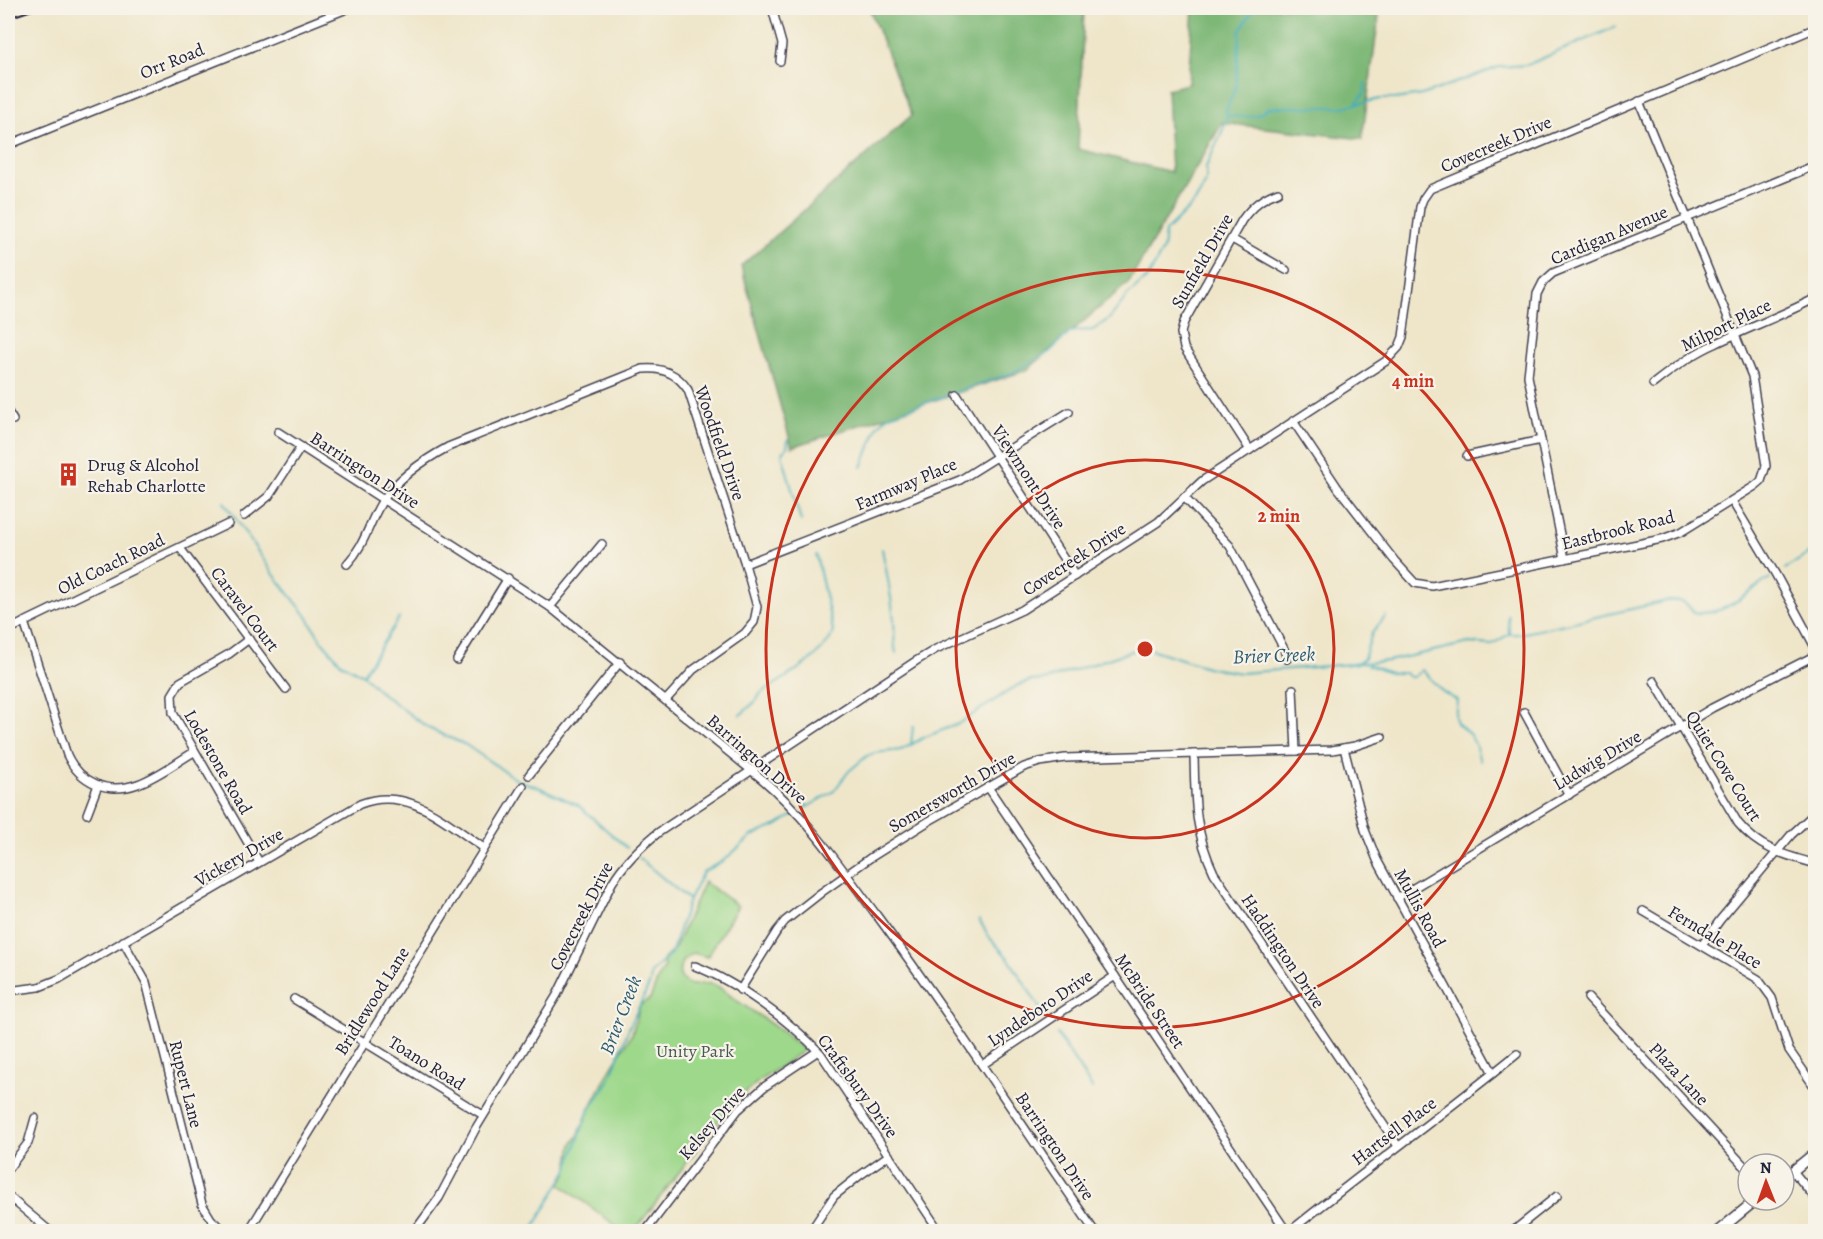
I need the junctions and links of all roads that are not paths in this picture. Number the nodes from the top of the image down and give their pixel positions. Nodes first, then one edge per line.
1 (349, 8) edge
2 (772, 8) edge
3 (1815, 28) edge
4 (780, 61) dead end
5 (1639, 101) junction
6 (8, 145) edge
7 (1815, 165) edge
8 (1278, 192) dead end
9 (1688, 218) junction
10 (1232, 239) junction
11 (1286, 270) dead end
12 (1815, 298) edge
13 (1736, 334) junction
14 (1653, 384) dead end
15 (957, 395) dead end
16 (8, 412) edge
17 (1069, 412) dead end
18 (13, 420) dead end
19 (1293, 421) junction
20 (278, 432) dead end
21 (1540, 440) junction
22 (301, 447) junction
23 (1250, 450) junction
24 (1467, 456) dead end
25 (997, 457) junction
26 (1184, 497) junction
27 (383, 500) junction
28 (1732, 501) junction
29 (244, 516) dead end
30 (228, 524) dead end
31 (602, 544) dead end
32 (180, 548) junction
33 (1565, 559) junction
34 (347, 564) dead end
35 (745, 564) junction
36 (1076, 576) junction
37 (508, 578) junction
38 (550, 608) junction
39 (24, 622) junction
40 (8, 630) edge
41 (249, 639) junction
42 (1815, 649) edge
43 (1815, 655) edge
44 (1287, 659) dead end
45 (457, 660) dead end
46 (620, 662) junction
47 (1654, 681) dead end
48 (286, 689) dead end
49 (1293, 689) dead end
50 (666, 700) junction
51 (1524, 712) dead end
52 (1681, 727) junction
53 (1382, 737) dead end
54 (1344, 748) junction
55 (1296, 751) junction
56 (194, 752) junction
57 (1194, 754) junction
58 (751, 770) junction
59 (529, 775) dead end
60 (98, 785) junction
61 (523, 786) dead end
62 (988, 787) junction
63 (1569, 795) junction
64 (1815, 812) edge
65 (87, 814) dead end
66 (484, 848) junction
67 (1777, 852) junction
68 (259, 862) junction
69 (1815, 864) edge
70 (847, 875) junction
71 (1398, 898) junction
72 (1643, 911) dead end
73 (123, 941) junction
74 (1702, 945) junction
75 (694, 966) dead end
76 (1115, 976) junction
77 (740, 990) junction
78 (8, 991) edge
79 (1588, 998) dead end
80 (294, 999) dead end
81 (364, 1042) junction
82 (818, 1051) junction
83 (1517, 1054) dead end
84 (982, 1065) junction
85 (1493, 1073) junction
86 (1815, 1089) edge
87 (483, 1115) junction
88 (35, 1118) dead end
89 (1398, 1146) junction
90 (1815, 1152) edge
91 (889, 1155) junction
92 (1736, 1157) edge
93 (1796, 1168) edge
94 (8, 1169) edge
95 (1796, 1176) edge
96 (8, 1196) edge
97 (1557, 1196) dead end
98 (1815, 1199) edge
99 (1741, 1212) edge
100 (51, 1232) edge
101 (224, 1232) edge
102 (248, 1232) edge
103 (414, 1232) edge
104 (645, 1232) edge
105 (810, 1232) edge
106 (940, 1232) edge
107 (1095, 1232) edge
108 (1288, 1232) edge
109 (1512, 1232) edge
110 (1717, 1232) edge

1 - 6 street, Orr Road
2 - 4 street
3 - 5 street, Covecreek Drive
5 - 9 street, Eastbrook Road
5 - 19 street, Covecreek Drive
7 - 9 street, Cardigan Avenue
8 - 10 street, Sunfield Drive
9 - 13 street, Eastbrook Road
9 - 21 street, Cardigan Avenue
10 - 11 street
10 - 23 street, Sunfield Drive
12 - 13 street, Milport Place
13 - 14 street, Milport Place
13 - 28 street, Eastbrook Road
15 - 25 street, Viewmont Drive
16 - 18 street
17 - 25 street, Farmway Place
19 - 23 street, Covecreek Drive
19 - 33 street, Eastbrook Road
20 - 22 street, Barrington Drive
21 - 24 street
21 - 33 street, Cardigan Avenue
22 - 27 street, Barrington Drive
22 - 29 street
23 - 26 street, Covecreek Drive
25 - 35 street, Farmway Place
25 - 36 street, Viewmont Drive
26 - 36 street, Covecreek Drive
26 - 44 street
27 - 34 street, Woodfield Drive
27 - 35 street, Woodfield Drive
27 - 37 street, Barrington Drive
28 - 33 street, Eastbrook Road
28 - 42 street
30 - 32 street, Old Coach Road
31 - 38 street
32 - 39 street, Old Coach Road
32 - 41 street, Caravel Court
35 - 50 street, Woodfield Drive
36 - 58 street, Covecreek Drive
37 - 38 street, Barrington Drive
37 - 45 street
38 - 46 street, Barrington Drive
39 - 40 street, Old Coach Road
39 - 60 street
41 - 48 street, Caravel Court
41 - 56 street, Lodestone Road
43 - 52 street, Ludwig Drive
46 - 50 street, Barrington Drive
46 - 59 street
47 - 52 street, Quiet Cove Court
49 - 55 street
50 - 58 street, Barrington Drive
51 - 63 street
52 - 63 street, Ludwig Drive
52 - 67 street, Quiet Cove Court
53 - 54 street, Somersworth Drive
54 - 55 street, Somersworth Drive
54 - 71 street, Mullis Road
55 - 57 street, Somersworth Drive
56 - 60 street
56 - 68 street, Lodestone Road
57 - 62 street, Somersworth Drive
57 - 89 street, Haddington Drive
58 - 70 street, Barrington Drive
58 - 87 street, Covecreek Drive
60 - 65 street
61 - 66 street, Bridlewood Lane
62 - 70 street, Somersworth Drive
62 - 76 street, McBride Street
63 - 71 street, Ludwig Drive
64 - 67 street
66 - 68 street, Vickery Drive
66 - 81 street, Bridlewood Lane
67 - 69 street, Quiet Cove Court
67 - 74 street
68 - 73 street, Vickery Drive
70 - 77 street, Somersworth Drive
70 - 84 street, Barrington Drive
71 - 85 street, Mullis Road
72 - 74 street, Ferndale Place
73 - 78 street, Vickery Drive
73 - 101 street, Rupert Lane
74 - 86 street, Ferndale Place
75 - 77 street, Craftsbury Drive
76 - 84 street, Lyndeboro Drive
76 - 108 street, McBride Street
77 - 82 street, Craftsbury Drive
79 - 92 street, Plaza Lane
80 - 81 street, Toano Road
81 - 87 street, Toano Road
81 - 102 street, Bridlewood Lane
82 - 91 street, Craftsbury Drive
82 - 104 street, Kelsey Drive
83 - 85 street, Hartsell Place
84 - 107 street, Barrington Drive
85 - 89 street, Hartsell Place
87 - 103 street, Covecreek Drive
88 - 94 street
89 - 108 street, Hartsell Place
90 - 93 main road
91 - 105 street
91 - 106 street, Craftsbury Drive
95 - 98 street
96 - 100 street
97 - 109 street
99 - 110 main road

